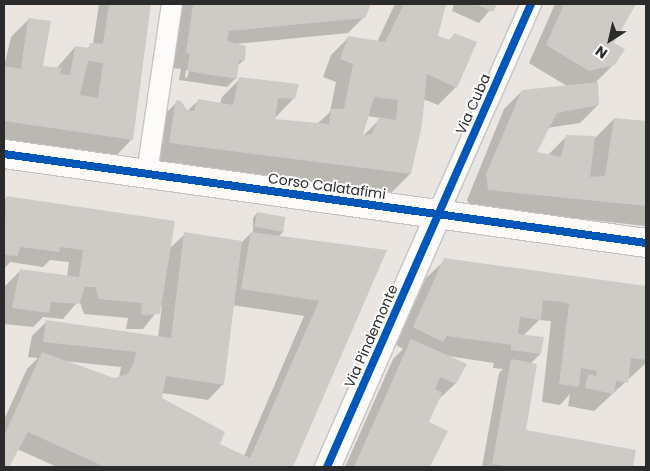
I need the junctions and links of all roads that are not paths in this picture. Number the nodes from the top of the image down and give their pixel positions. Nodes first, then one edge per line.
1 (172, 4) edge
2 (531, 4) edge
3 (4, 154) edge
4 (147, 173) junction
5 (438, 214) junction
6 (646, 243) edge
7 (327, 467) edge

1 - 4 street
2 - 5 street, Via Cuba
3 - 4 main road, Corso Calatafimi
4 - 5 main road, Corso Calatafimi
5 - 6 main road, Corso Calatafimi
5 - 7 street, Via Pindemonte

